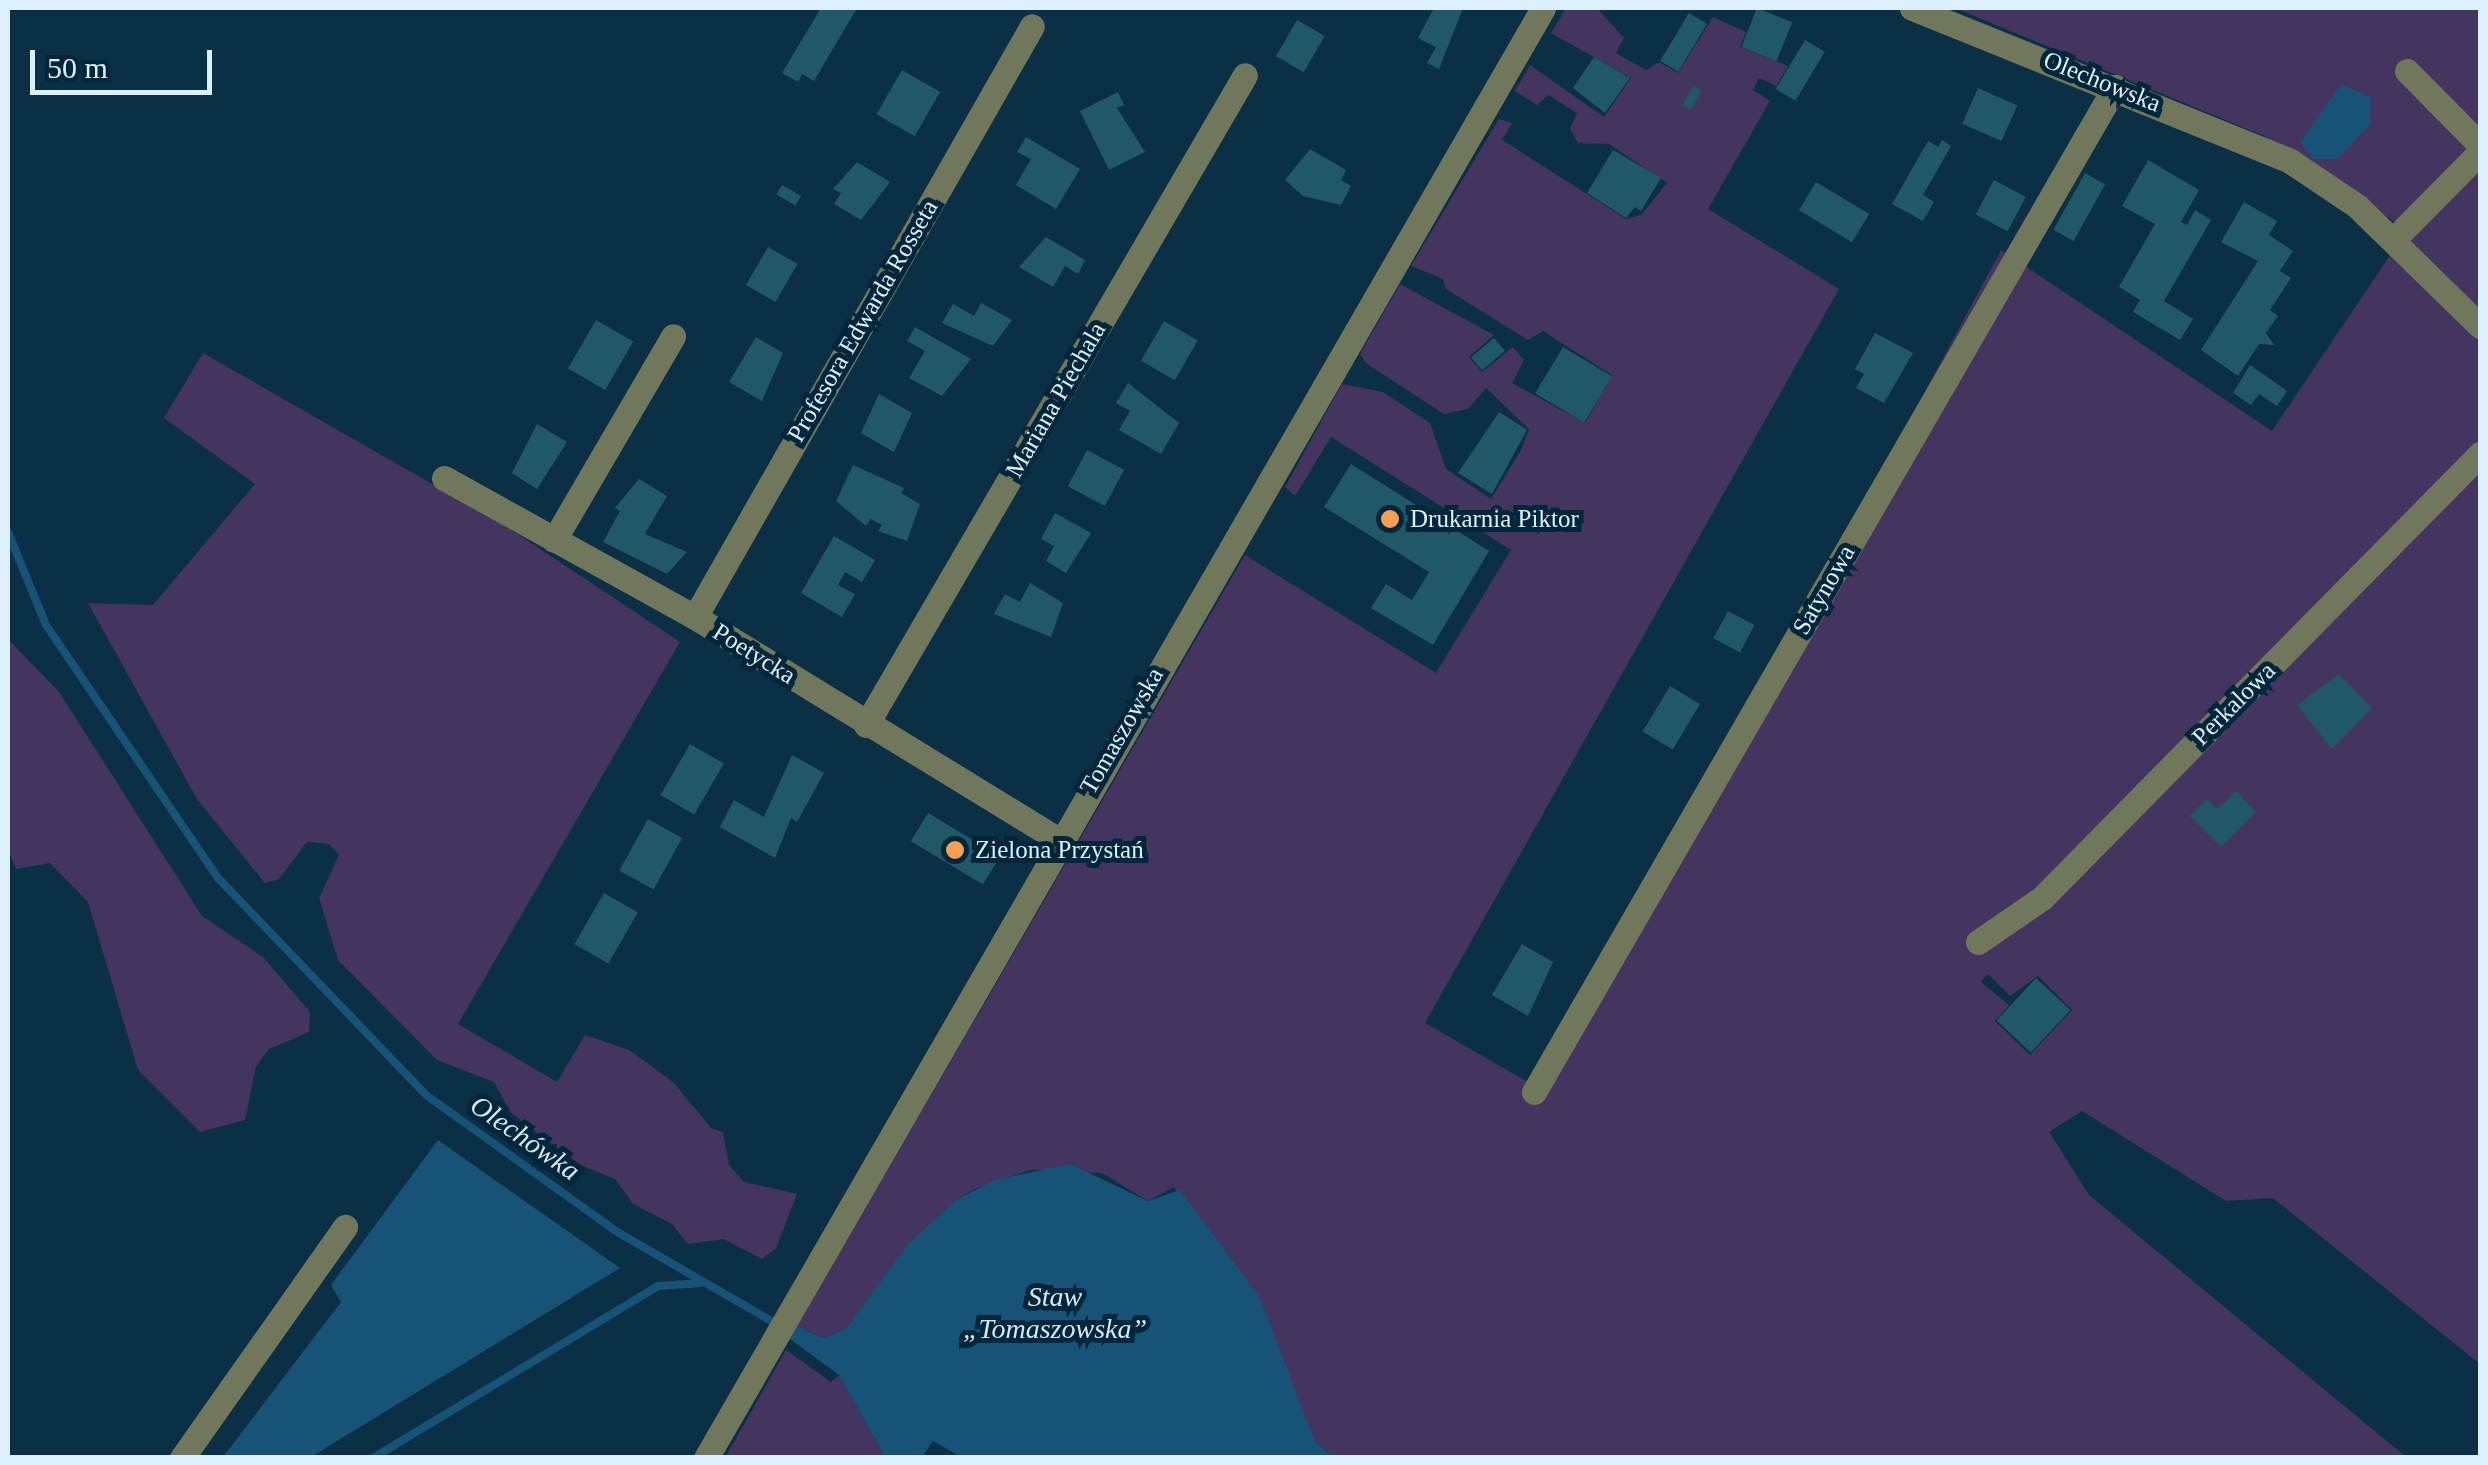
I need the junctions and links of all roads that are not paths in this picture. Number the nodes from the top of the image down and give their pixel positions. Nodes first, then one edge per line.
1 (1544, 8) edge
2 (1912, 8) edge
3 (1032, 26) dead end
4 (2407, 71) dead end
5 (1246, 75) dead end
6 (2114, 87) junction
7 (2480, 149) edge
8 (2394, 240) junction
9 (2480, 326) edge
10 (673, 336) dead end
11 (2480, 454) edge
12 (444, 478) dead end
13 (554, 540) junction
14 (695, 617) junction
15 (866, 726) junction
16 (1059, 840) junction
17 (1978, 942) dead end
18 (1534, 1092) dead end
19 (345, 1227) dead end
20 (182, 1458) edge
21 (706, 1458) edge

1 - 16 street, Tomaszowska
2 - 6 street, Olechowska
3 - 14 street, Profesora Edwarda Rosseta
4 - 7 street
5 - 15 street, Mariana Piechala
6 - 8 street, Olechowska
6 - 18 street, Satynowa
7 - 8 street
8 - 9 street
10 - 13 street
11 - 17 street, Perkalowa
12 - 13 street, Poetycka
13 - 14 street, Poetycka
14 - 15 street, Poetycka
15 - 16 street, Poetycka
16 - 21 street, Tomaszowska
19 - 20 street

